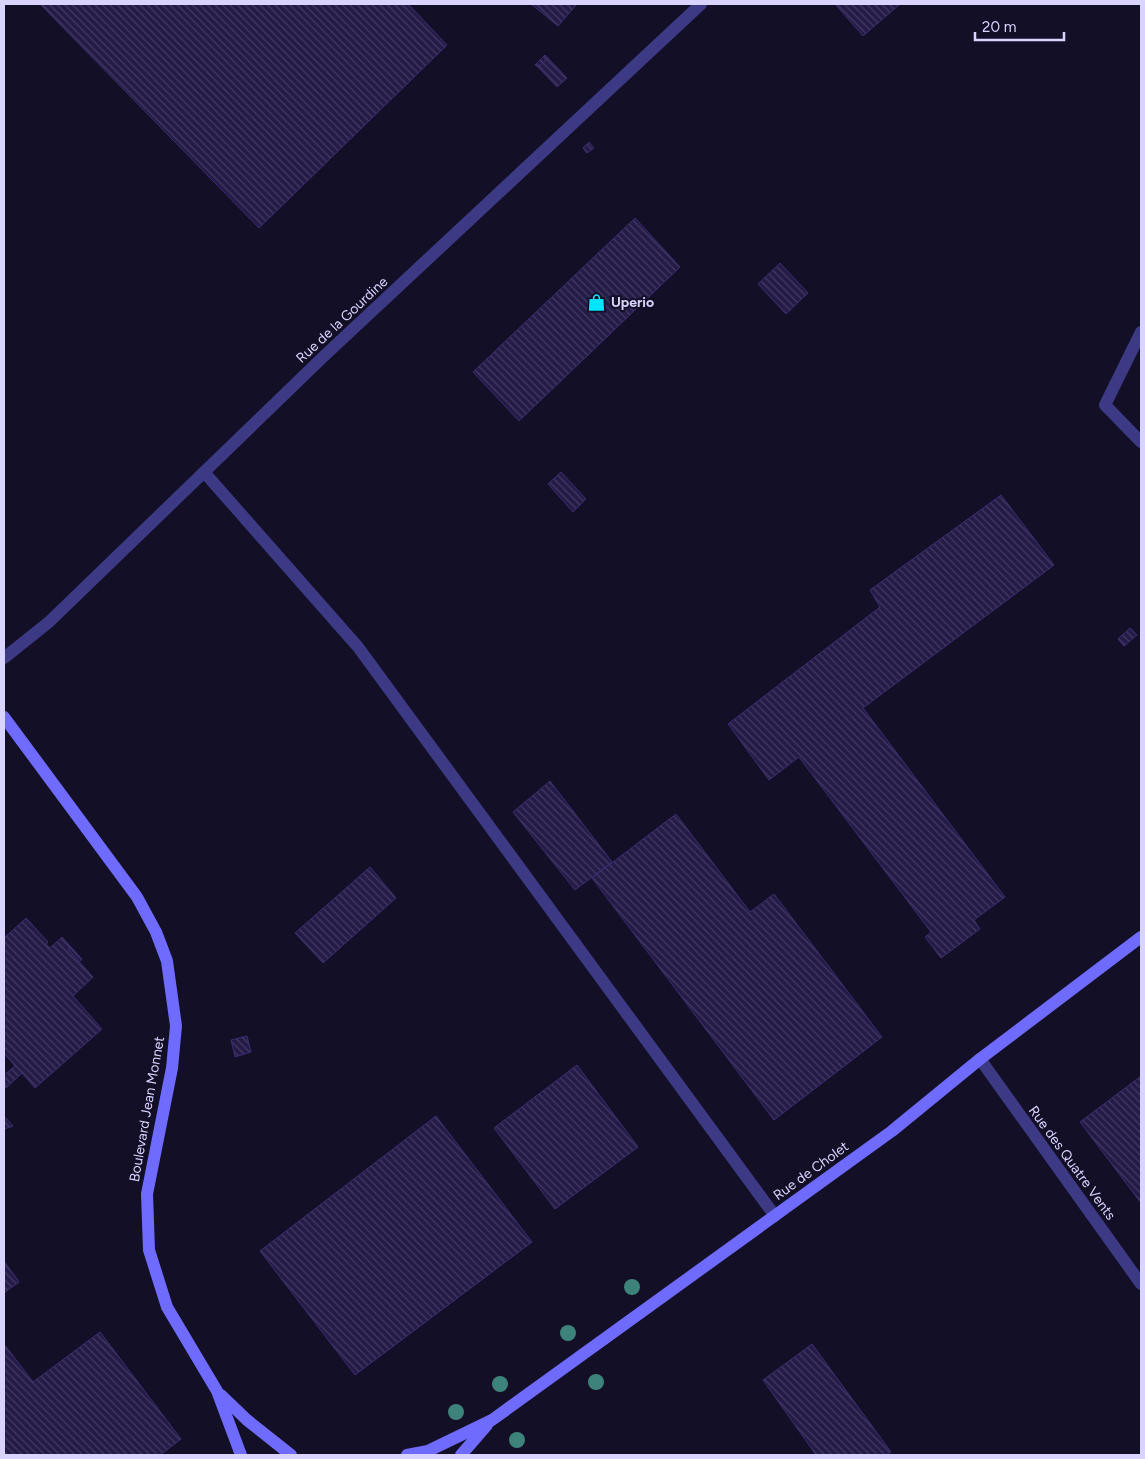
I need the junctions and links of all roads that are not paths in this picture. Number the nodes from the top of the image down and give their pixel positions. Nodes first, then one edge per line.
1 (701, 4) edge
2 (1141, 332) edge
3 (1141, 442) edge
4 (204, 472) junction
5 (4, 658) edge
6 (4, 716) edge
7 (1141, 936) edge
8 (980, 1060) junction
9 (775, 1216) junction
10 (1141, 1284) edge
11 (217, 1391) junction
12 (492, 1420) junction
13 (240, 1455) edge
14 (291, 1455) edge
15 (407, 1455) edge
16 (461, 1455) edge

1 - 4 street, Rue de la Gourdine
2 - 3 street
4 - 5 street, Rue de la Gourdine
4 - 9 street
6 - 11 main road, Boulevard Jean Monnet
7 - 8 main road, Rue de Cholet
8 - 9 main road, Rue de Cholet
8 - 10 street, Rue des Quatre Vents
9 - 12 main road, Rue de Cholet
11 - 13 main road
11 - 14 main road
12 - 15 main road, Rue de Cholet
12 - 16 main road, Rue de Cholet

